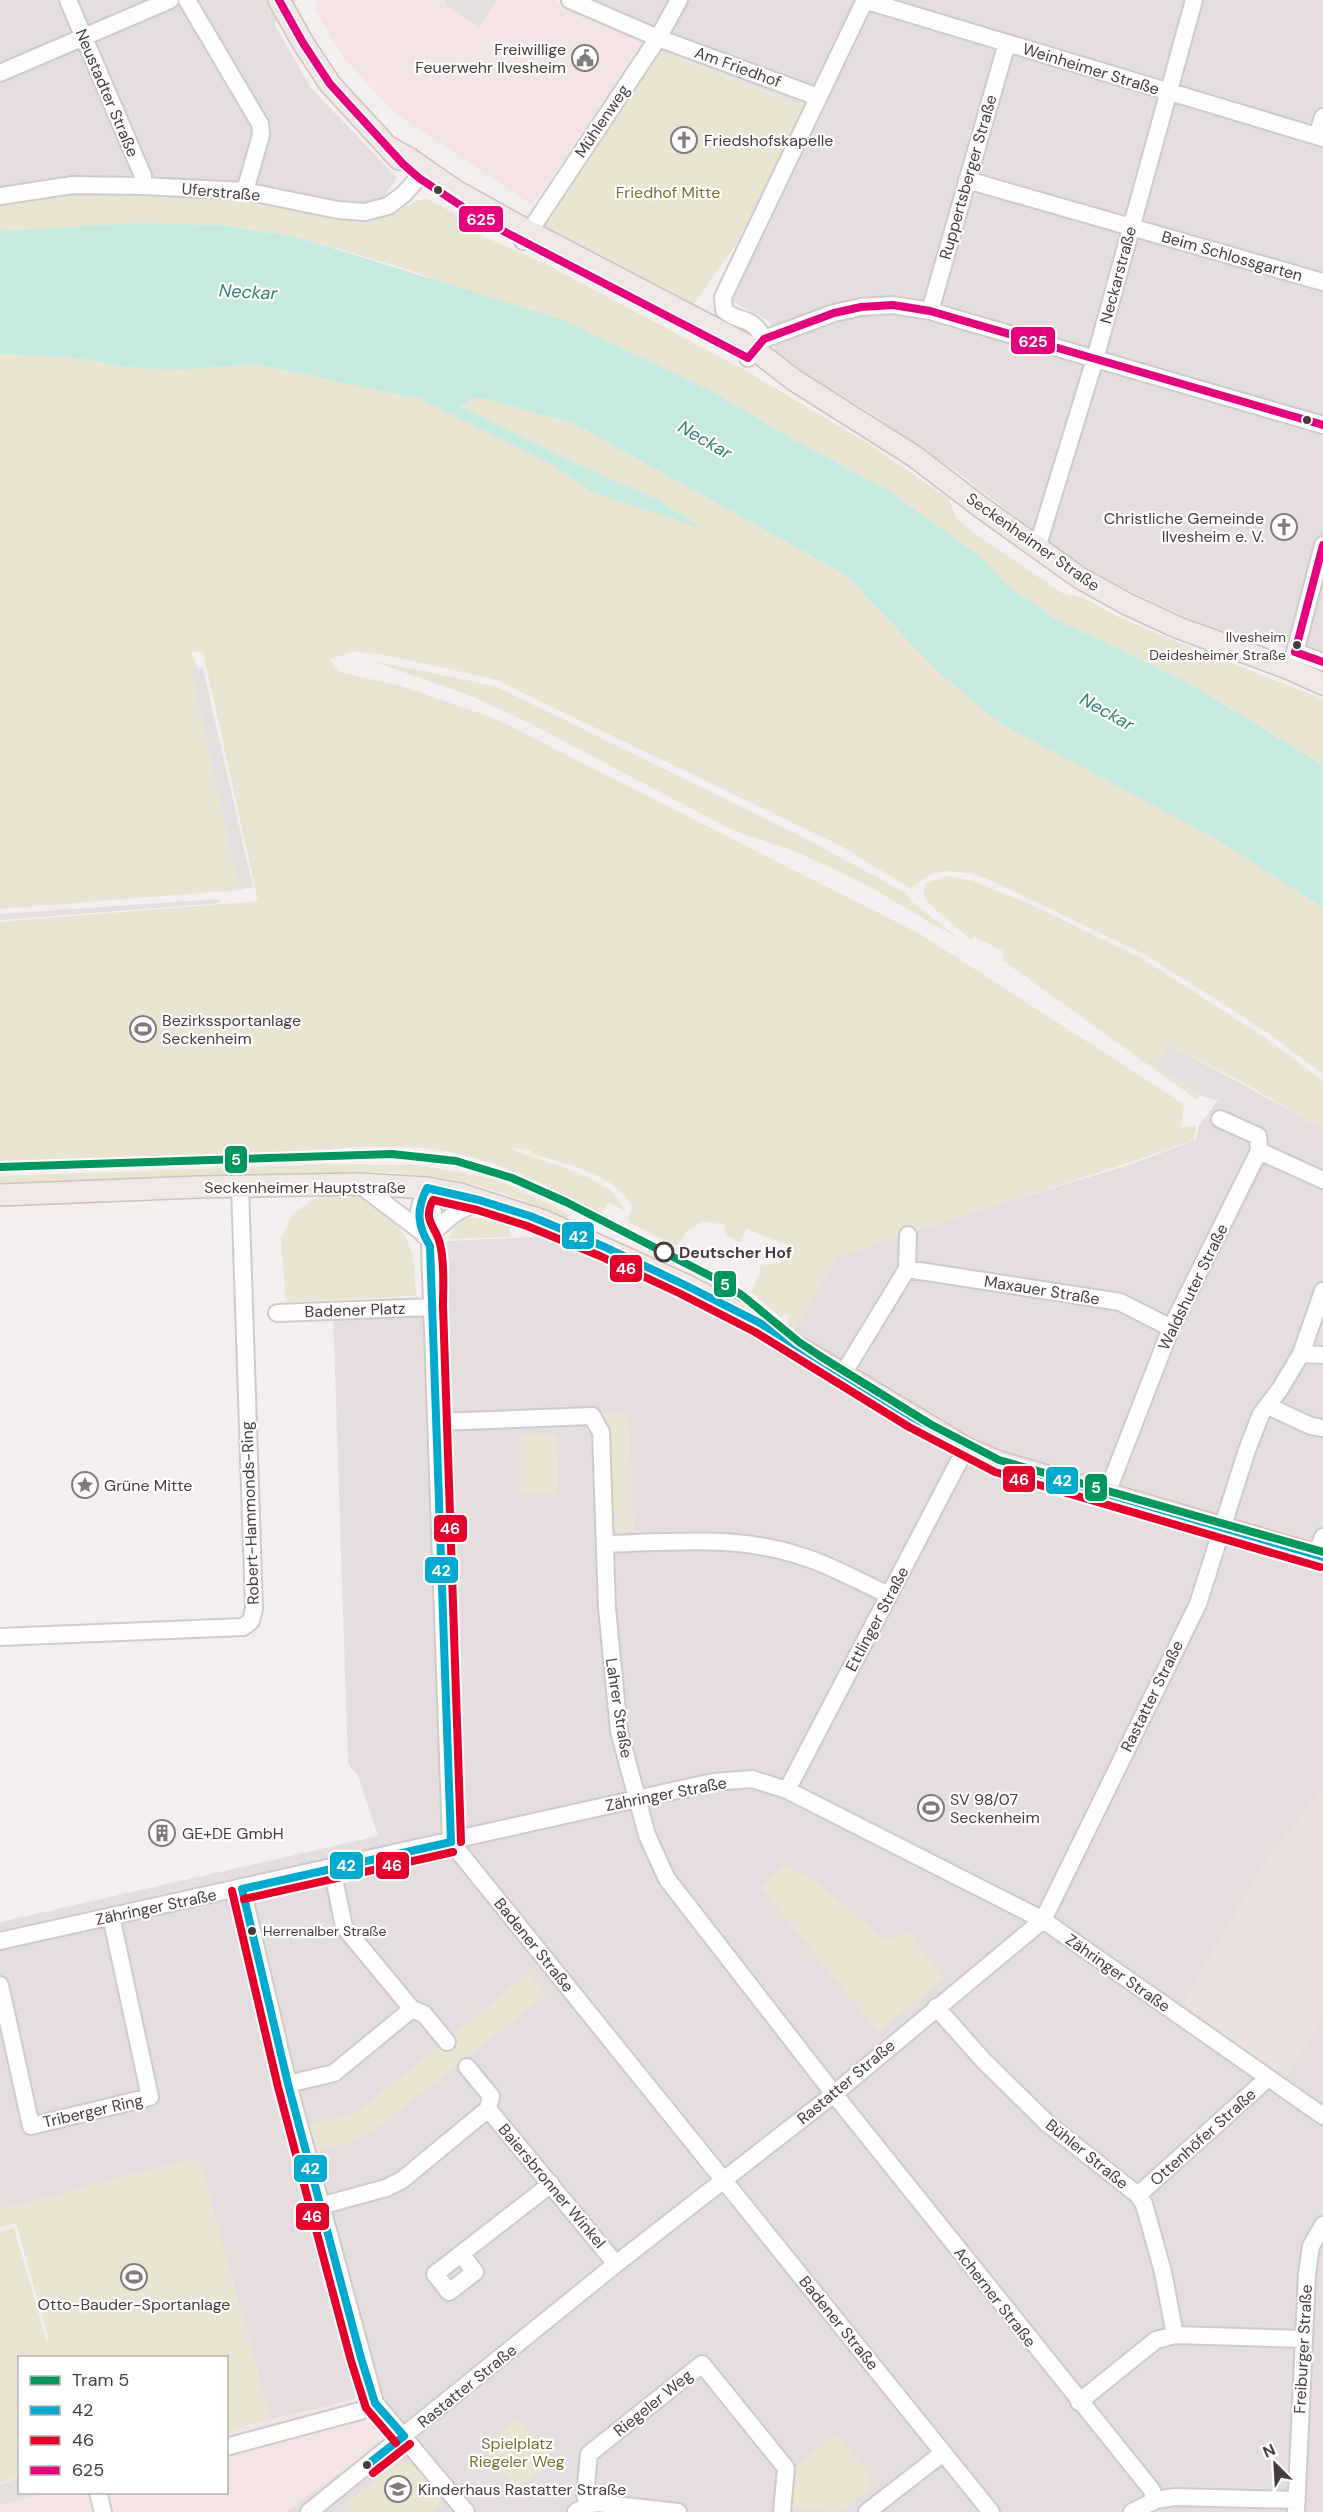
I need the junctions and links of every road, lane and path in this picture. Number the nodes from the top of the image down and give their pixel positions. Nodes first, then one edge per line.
1 (68, 0) edge
2 (170, 0) edge
3 (187, 0) edge
4 (279, 0) edge
5 (570, 0) edge
6 (679, 0) edge
7 (865, 0) edge
8 (1194, 0) edge
9 (82, 37) junction
10 (658, 38) junction
11 (1007, 44) junction
12 (0, 73) edge
13 (1167, 92) junction
14 (818, 97) junction
15 (1323, 117) edge
16 (1320, 137) edge
17 (422, 174) junction
18 (967, 180) junction
19 (143, 186) junction
20 (245, 191) junction
21 (0, 196) edge
22 (1131, 226) junction
23 (525, 236) junction
24 (1323, 282) edge
25 (930, 311) junction
26 (755, 349) junction
27 (1095, 359) junction
28 (1323, 425) edge
29 (1323, 545) edge
30 (1037, 548) junction
31 (1323, 662) edge
32 (1323, 684) edge
33 (1220, 1119) dead end
34 (1259, 1151) junction
35 (1323, 1180) edge
36 (359, 1184) junction
37 (240, 1186) junction
38 (427, 1188) junction
39 (0, 1195) edge
40 (481, 1200) junction
41 (908, 1235) dead end
42 (428, 1236) junction
43 (907, 1269) junction
44 (1323, 1292) edge
45 (433, 1307) junction
46 (277, 1313) dead end
47 (1171, 1328) junction
48 (1301, 1354) junction
49 (1323, 1355) edge
50 (843, 1374) junction
51 (1268, 1406) junction
52 (437, 1422) junction
53 (1323, 1428) edge
54 (966, 1448) junction
55 (1107, 1493) junction
56 (1223, 1527) junction
57 (604, 1544) junction
58 (1321, 1550) edge
59 (889, 1595) junction
60 (0, 1637) edge
61 (787, 1790) junction
62 (635, 1799) junction
63 (451, 1842) junction
64 (332, 1868) junction
65 (242, 1889) junction
66 (111, 1916) junction
67 (1043, 1920) junction
68 (0, 1941) edge
69 (0, 1985) edge
70 (936, 2007) junction
71 (412, 2009) junction
72 (447, 2042) dead end
73 (467, 2067) dead end
74 (1268, 2078) junction
75 (288, 2084) junction
76 (834, 2094) junction
77 (488, 2109) junction
78 (1323, 2116) edge
79 (724, 2180) junction
80 (551, 2184) junction
81 (1138, 2195) junction
82 (320, 2206) junction
83 (1323, 2225) edge
84 (461, 2254) dead end
85 (616, 2264) junction
86 (1175, 2335) junction
87 (1303, 2339) junction
88 (1079, 2402) junction
89 (375, 2403) junction
90 (404, 2436) junction
91 (228, 2446) edge
92 (943, 2453) junction
93 (98, 2494) edge
94 (1155, 2500) junction
95 (1297, 2506) edge
96 (582, 2508) edge
97 (103, 2512) edge
98 (309, 2512) edge
99 (466, 2512) edge
100 (678, 2512) edge
101 (782, 2512) edge
102 (867, 2512) edge
103 (991, 2512) edge
104 (1132, 2512) edge

1 - 9 street, Neustadter Straße
2 - 9 street
3 - 20 street
4 - 17 main road, Seckenheimer Straße
5 - 10 street, Am Friedhof
6 - 10 street, Mühlenweg
7 - 11 street, Weinheimer Straße
7 - 14 street
8 - 13 street, Neckarstraße
9 - 12 street
9 - 19 street, Neustadter Straße
10 - 14 street, Am Friedhof
10 - 23 street, Mühlenweg
11 - 13 street, Weinheimer Straße
11 - 18 street, Ruppertsberger Straße
13 - 16 street, Weinheimer Straße
13 - 22 street, Neckarstraße
14 - 26 street
15 - 16 street, Weinheimer Straße
17 - 20 street, Uferstraße
17 - 23 main road, Seckenheimer Straße
18 - 22 street, Beim Schlossgarten
18 - 25 street, Ruppertsberger Straße
19 - 20 street, Uferstraße
19 - 21 street, Uferstraße
22 - 24 street, Beim Schlossgarten
22 - 27 street, Neckarstraße
23 - 26 main road, Seckenheimer Straße
25 - 26 street
25 - 27 street
26 - 30 main road, Seckenheimer Straße
27 - 28 street
27 - 30 street, Neckarstraße
29 - 31 street
30 - 32 main road, Seckenheimer Straße
33 - 34 street
34 - 35 street
34 - 47 street, Waldshuter Straße
36 - 37 main road, Seckenheimer Hauptstraße
36 - 38 main road, Seckenheimer Hauptstraße
36 - 42 street
37 - 39 main road, Seckenheimer Hauptstraße
37 - 60 street, Robert-Hammonds-Ring
38 - 40 main road, Seckenheimer Hauptstraße
38 - 42 street
40 - 42 street
40 - 50 main road, Seckenheimer Hauptstraße
41 - 43 street
42 - 45 street
43 - 47 street, Maxauer Straße
43 - 50 street
44 - 48 street, Rastatter Straße
45 - 46 street, Badener Platz
45 - 52 street
47 - 55 street, Waldshuter Straße
48 - 49 street
48 - 51 street, Rastatter Straße
50 - 54 main road, Seckenheimer Hauptstraße
51 - 53 street
51 - 56 street, Rastatter Straße
52 - 57 street, Lahrer Straße
52 - 63 street
54 - 55 main road, Seckenheimer Hauptstraße
54 - 59 street, Ettlinger Straße
55 - 56 main road, Seckenheimer Hauptstraße
56 - 58 main road, Seckenheimer Hauptstraße
56 - 67 street, Rastatter Straße
57 - 59 street
57 - 62 street, Lahrer Straße
59 - 61 street, Ettlinger Straße
61 - 62 street, Zähringer Straße
61 - 67 street, Zähringer Straße
62 - 63 street, Zähringer Straße
62 - 76 street, Lahrer Straße
63 - 64 street, Zähringer Straße
63 - 79 street, Badener Straße
64 - 65 street, Zähringer Straße
64 - 71 street
65 - 66 street, Zähringer Straße
65 - 75 street
66 - 68 street, Zähringer Straße
66 - 69 street, Triberger Ring
67 - 70 street, Rastatter Straße
67 - 74 street, Zähringer Straße
70 - 76 street, Rastatter Straße
70 - 81 street, Bühler Straße
71 - 72 street
71 - 75 street
73 - 77 street, Baiersbronner Winkel
74 - 78 street, Zähringer Straße
74 - 81 street, Ottenhöfer Straße
75 - 82 street
76 - 79 street, Rastatter Straße
76 - 88 street, Acherner Straße
77 - 80 street, Baiersbronner Winkel
77 - 82 street, Baiersbronner Winkel
79 - 85 street, Rastatter Straße
79 - 92 street, Badener Straße
80 - 84 street
80 - 85 street, Baiersbronner Winkel
81 - 86 street, Bühler Straße
82 - 89 street
83 - 87 street, Freiburger Straße
85 - 90 street, Rastatter Straße
86 - 87 street
86 - 88 street
87 - 95 street, Freiburger Straße
88 - 94 street, Acherner Straße
89 - 90 street
89 - 91 street
90 - 98 street, Rastatter Straße
90 - 99 street
92 - 102 street
92 - 103 street, Badener Straße
93 - 97 street
94 - 95 street
94 - 104 street
96 - 100 street
96 - 101 street, Riegeler Weg

